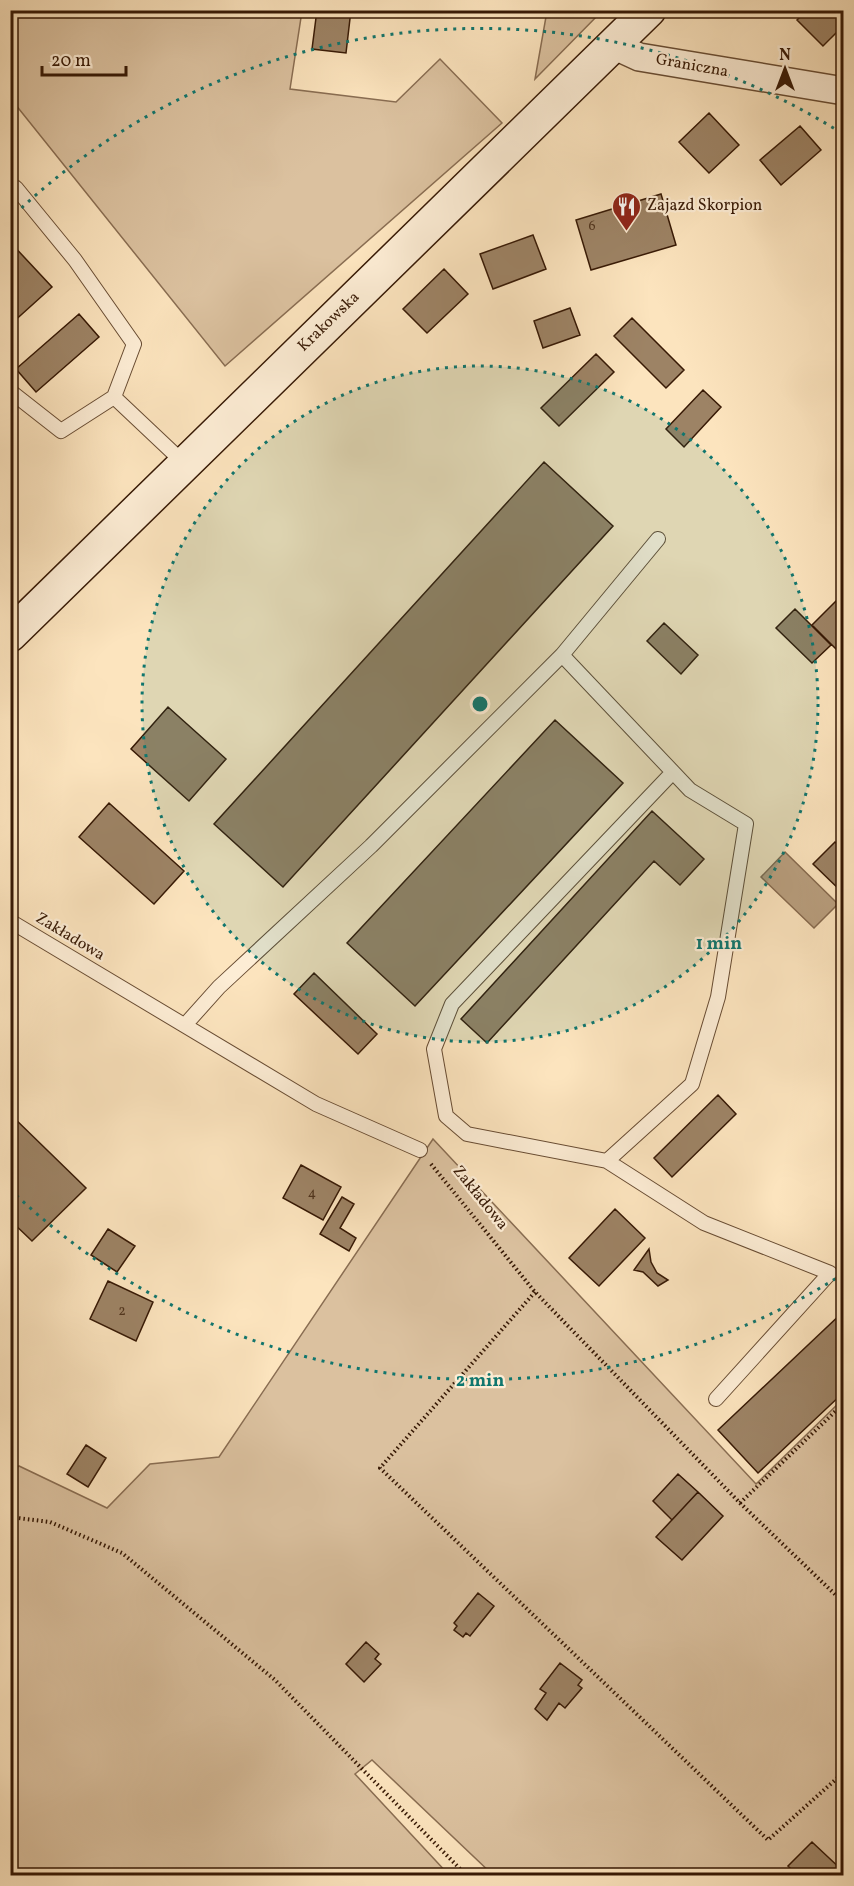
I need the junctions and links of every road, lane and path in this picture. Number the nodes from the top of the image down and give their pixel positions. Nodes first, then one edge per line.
1 (649, 10) edge
2 (613, 45) junction
3 (843, 91) edge
4 (10, 191) edge
5 (10, 391) edge
6 (114, 397) junction
7 (185, 464) junction
8 (658, 539) dead end
9 (10, 635) edge
10 (562, 655) junction
11 (673, 772) junction
12 (10, 921) edge
13 (185, 1025) junction
14 (420, 1150) joint
15 (607, 1161) junction
16 (535, 1292) junction
17 (716, 1399) dead end
18 (843, 1402) edge
19 (740, 1503) junction
20 (10, 1517) edge
21 (843, 1603) edge
22 (843, 1772) edge
23 (467, 1875) edge

1 - 2 street, Krakowska
2 - 3 street, Graniczna
2 - 7 street, Krakowska
4 - 6 lane
5 - 6 lane
6 - 7 lane
7 - 9 street, Krakowska
8 - 10 lane
10 - 11 lane
10 - 13 lane
11 - 15 lane
11 - 15 lane
12 - 13 lane, Zakładowa
13 - 14 lane, Zakładowa
14 - 16 path, Zakładowa
15 - 17 lane
16 - 19 path, Zakładowa
16 - 22 path
18 - 19 path
19 - 21 path, Zakładowa
20 - 23 path

